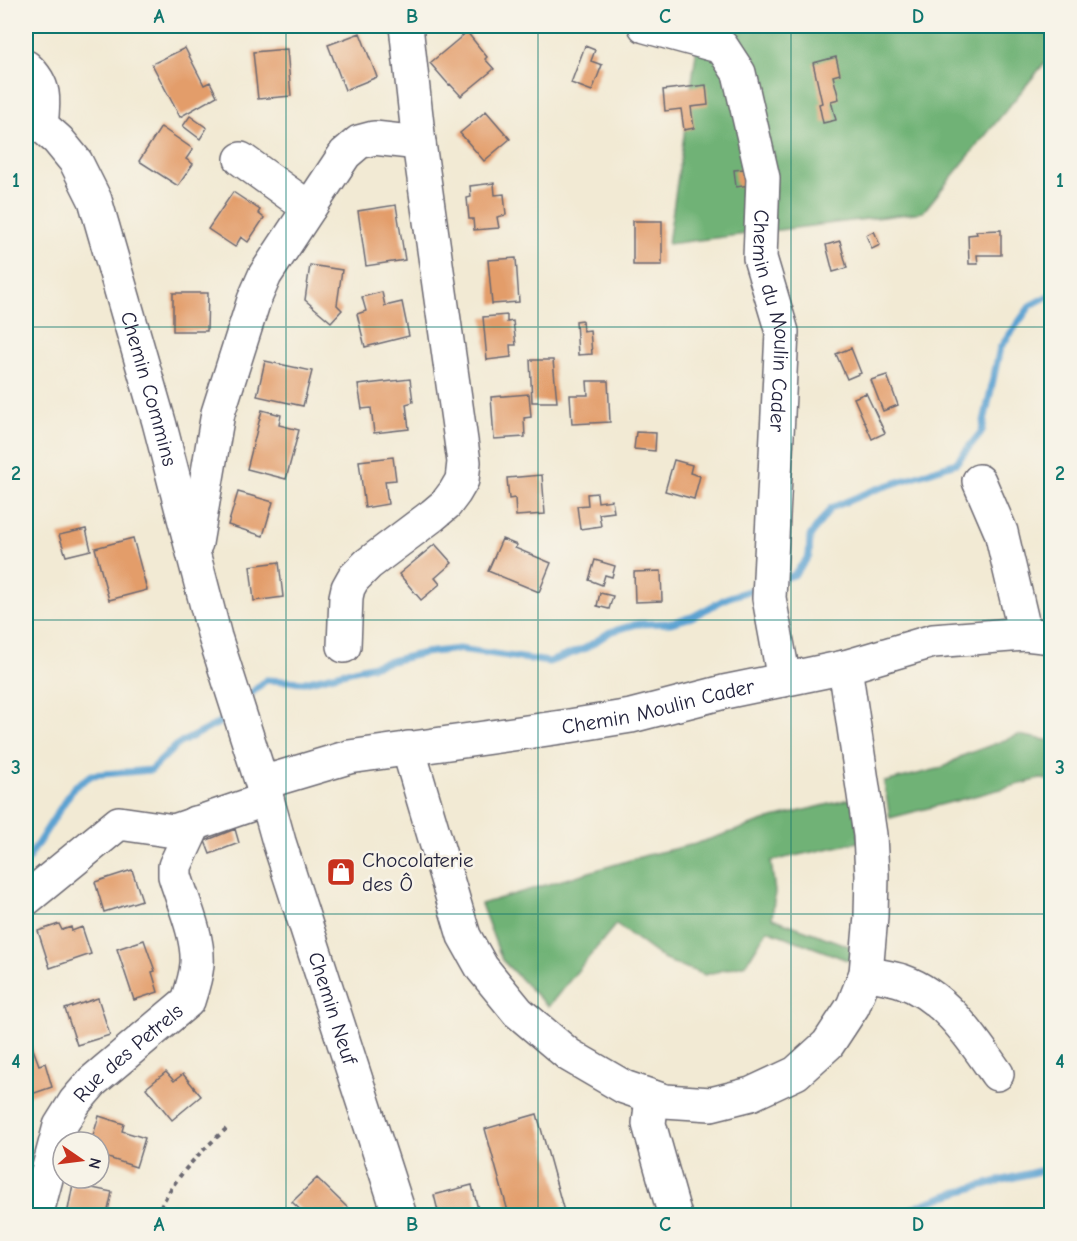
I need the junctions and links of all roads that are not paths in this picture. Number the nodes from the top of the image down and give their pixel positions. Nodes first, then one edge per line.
1 (406, 26) edge
2 (645, 26) edge
3 (26, 67) edge
4 (33, 120) edge
5 (419, 143) junction
6 (241, 159) dead end
7 (309, 208) junction
8 (980, 481) dead end
9 (194, 553) junction
10 (1038, 635) edge
11 (344, 646) dead end
12 (845, 667) junction
13 (784, 680) junction
14 (230, 684) joint
15 (408, 748) junction
16 (264, 791) junction
17 (195, 823) junction
18 (26, 899) edge
19 (866, 973) junction
20 (997, 1074) dead end
21 (652, 1097) junction
22 (36, 1215) edge
23 (400, 1215) edge
24 (675, 1215) edge

1 - 5 street
2 - 13 street, Chemin du Moulin Cader
3 - 4 street
4 - 9 street, Chemin Commins
5 - 7 street
5 - 11 street
6 - 7 street
7 - 9 street
8 - 10 street
9 - 14 street, Chemin Commins
10 - 12 street, Chemin Moulin Cader
12 - 13 street, Chemin Moulin Cader
12 - 19 street
13 - 15 street, Chemin Moulin Cader
14 - 16 street, Chemin Neuf
15 - 16 street, Chemin Moulin Cader
15 - 21 street
16 - 17 street
16 - 23 street, Chemin Neuf
17 - 18 street
17 - 22 street, Rue des Petrels
19 - 20 street
19 - 21 street
21 - 24 street

